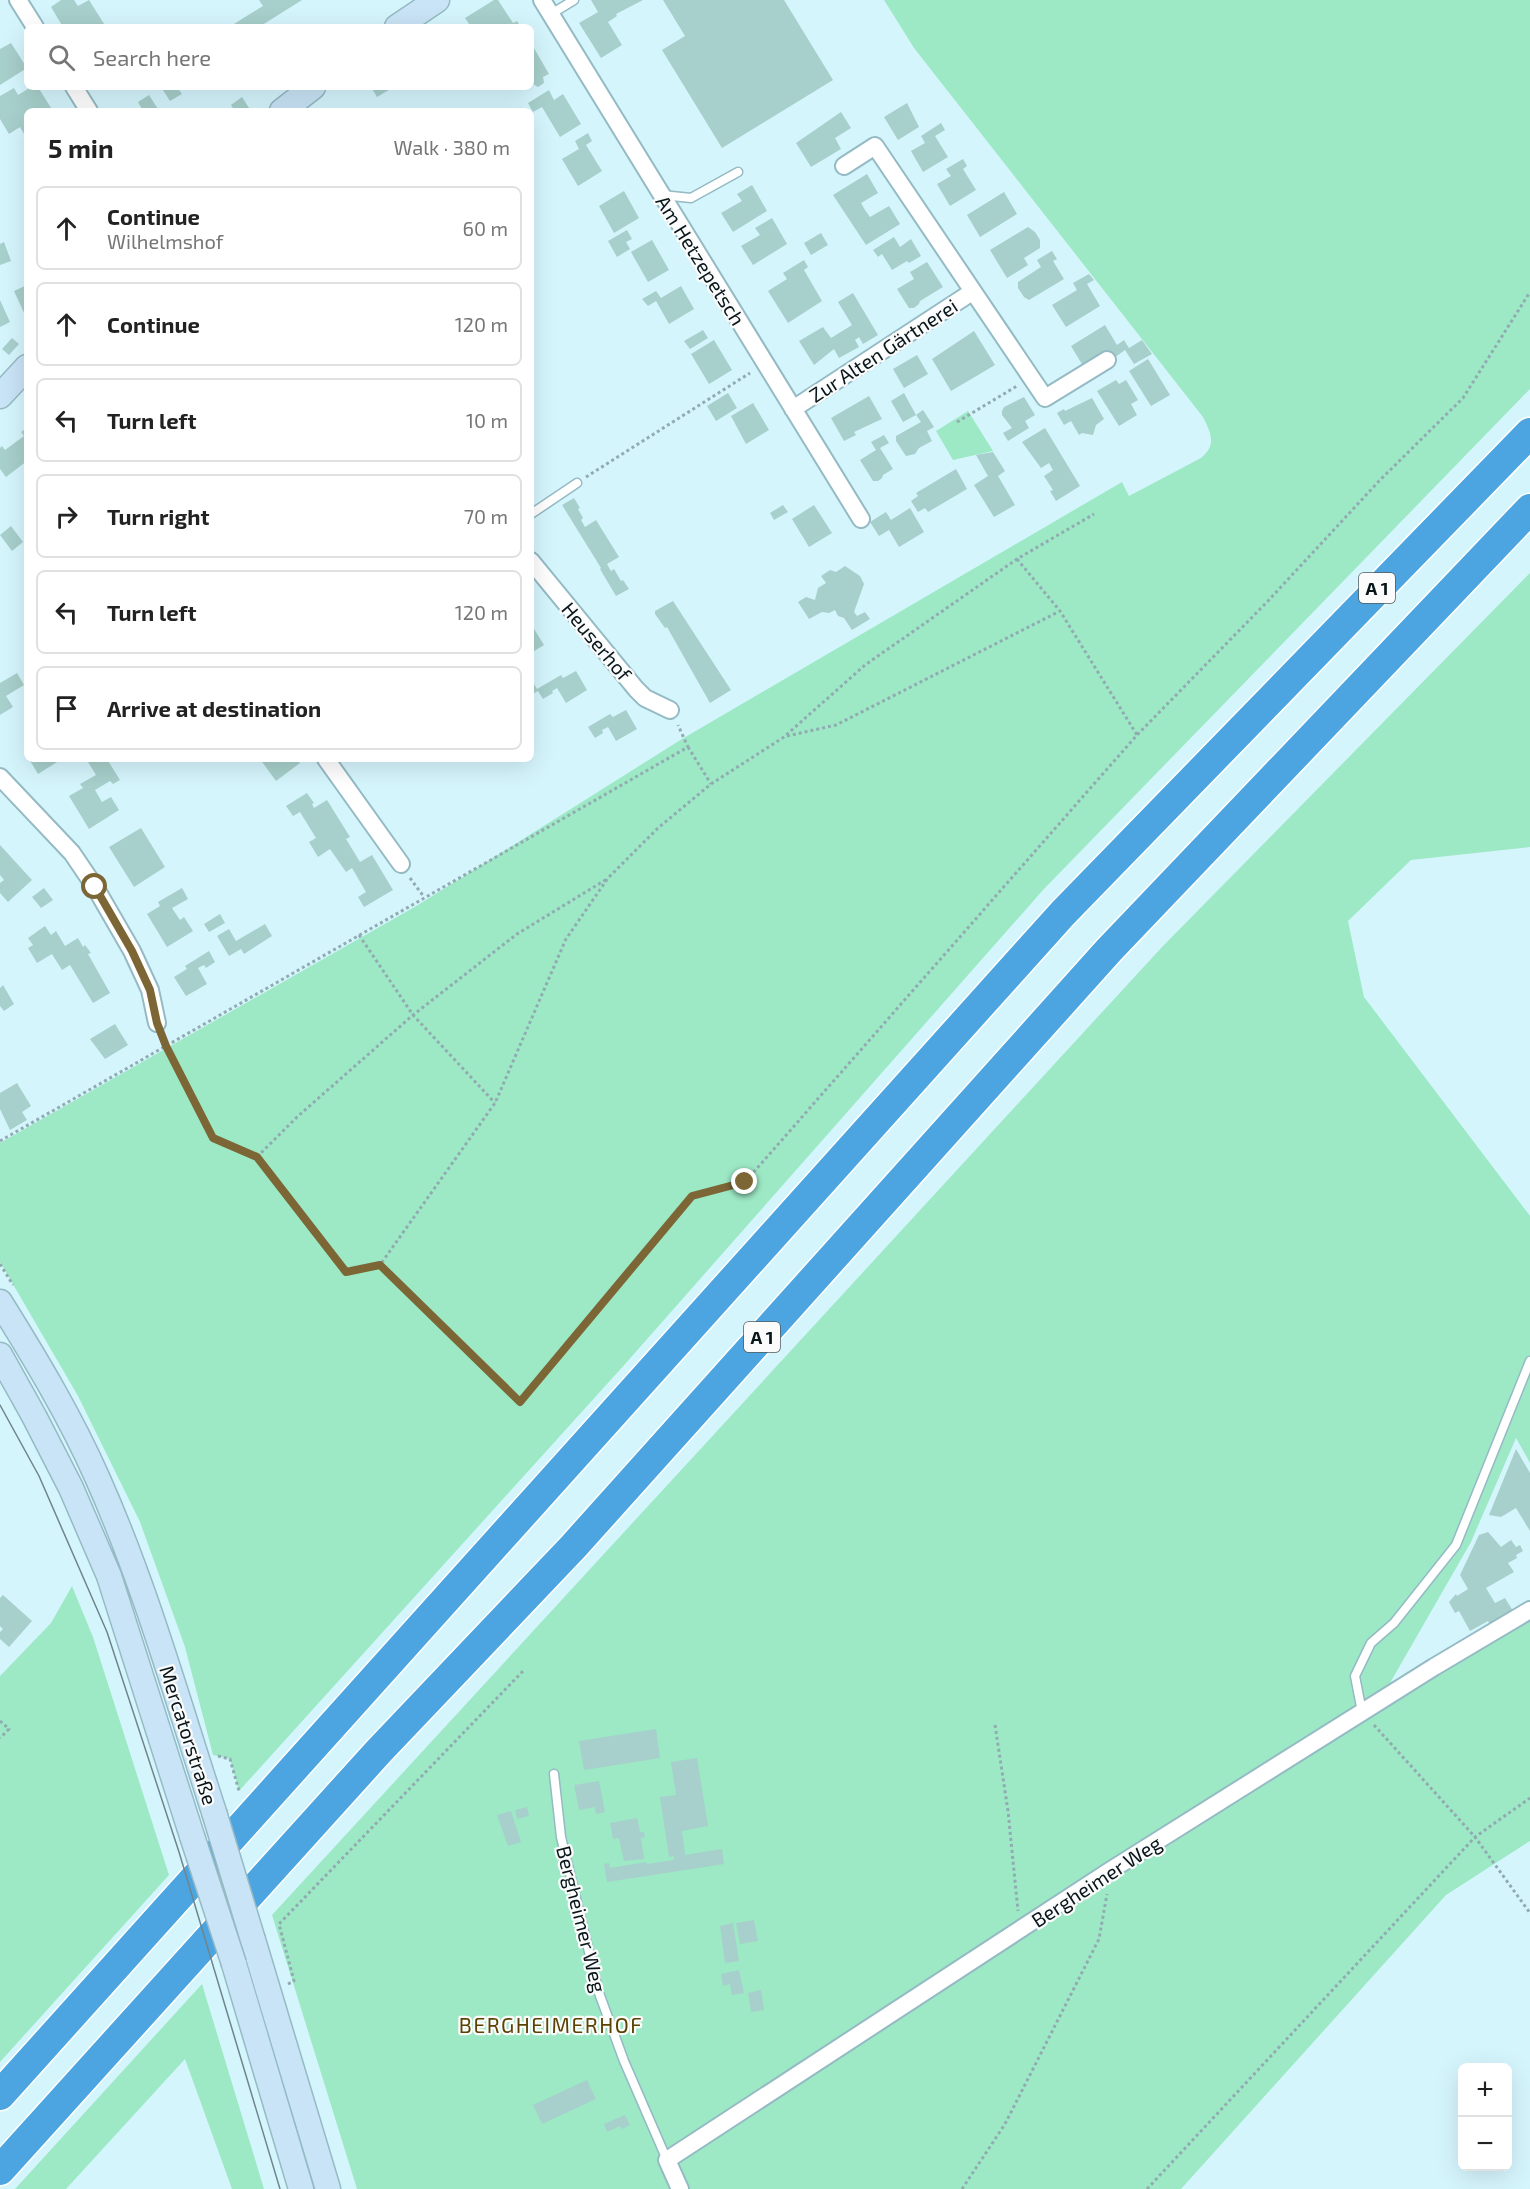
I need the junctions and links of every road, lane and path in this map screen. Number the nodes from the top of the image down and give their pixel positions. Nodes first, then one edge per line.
1 (18, 0) edge
2 (437, 0) edge
3 (574, 0) edge
4 (547, 7) edge
5 (33, 24) edge
6 (401, 24) edge
7 (76, 90) edge
8 (309, 90) edge
9 (87, 108) edge
10 (286, 108) edge
11 (844, 166) dead end
12 (738, 172) dead end
13 (661, 195) junction
14 (972, 292) junction
15 (1530, 292) edge
16 (1107, 360) dead end
17 (765, 364) junction
18 (24, 370) edge
19 (1031, 378) junction
20 (0, 396) edge
21 (793, 409) junction
22 (957, 422) dead end
23 (1530, 433) edge
24 (577, 483) joint
25 (1530, 509) edge
26 (534, 512) edge
27 (1094, 514) dead end
28 (861, 519) dead end
29 (1017, 559) junction
30 (534, 565) edge
31 (1060, 611) junction
32 (670, 710) joint
33 (1137, 735) junction
34 (784, 737) junction
35 (688, 747) junction
36 (328, 762) edge
37 (0, 777) edge
38 (711, 784) junction
39 (401, 864) joint
40 (609, 878) junction
41 (424, 897) junction
42 (359, 935) junction
43 (413, 1015) junction
44 (157, 1023) joint
45 (166, 1046) junction
46 (495, 1103) junction
47 (0, 1141) edge
48 (257, 1157) junction
49 (380, 1265) junction
50 (0, 1302) edge
51 (0, 1355) edge
52 (1530, 1361) edge
53 (0, 1364) edge
54 (16, 1386) junction
55 (1530, 1610) edge
56 (524, 1670) dead end
57 (1362, 1712) junction
58 (0, 1721) edge
59 (995, 1725) dead end
60 (0, 1738) edge
61 (213, 1755) dead end
62 (554, 1774) dead end
63 (239, 1791) dead end
64 (1530, 1798) edge
65 (1475, 1837) junction
66 (1111, 1870) junction
67 (1530, 1913) edge
68 (1019, 1931) junction
69 (286, 1984) dead end
70 (0, 2095) edge
71 (667, 2160) junction
72 (0, 2170) edge
73 (301, 2189) edge
74 (328, 2189) edge
75 (680, 2189) edge
76 (962, 2189) edge
77 (1147, 2189) edge

1 - 5 street
2 - 6 main road
3 - 4 lane
4 - 13 street, Am Hetzepetsch
7 - 9 street
8 - 10 main road
11 - 14 street, Zur Alten Gärtnerei
12 - 13 lane
13 - 17 street, Am Hetzepetsch
14 - 19 street, Zur Alten Gärtnerei
14 - 21 street, Zur Alten Gärtnerei
15 - 33 path
16 - 19 street, Zur Alten Gärtnerei
17 - 21 street, Am Hetzepetsch
17 - 24 path
18 - 20 main road
19 - 22 path
21 - 28 street, Am Hetzepetsch
23 - 70 highway, A 1
24 - 26 lane
25 - 72 highway, A 1
27 - 29 path
29 - 31 path
29 - 34 path
30 - 32 street, Heuserhof
31 - 33 path
31 - 34 path
32 - 35 path
33 - 49 path
34 - 38 path
35 - 38 path
35 - 41 path
36 - 39 street
37 - 44 street
38 - 40 path
39 - 41 path
40 - 43 path
40 - 46 path
41 - 42 path
42 - 43 path
42 - 45 path
43 - 46 path
43 - 48 path
44 - 45 path
45 - 47 path
45 - 48 path
46 - 49 path
48 - 49 path
50 - 74 main road, Mercatorstraße, bridge
51 - 54 main road, Mercatorstraße
52 - 57 lane
53 - 54 main road
54 - 73 main road, Mercatorstraße, bridge
55 - 57 street, Bergheimer Weg
56 - 69 path
57 - 65 path
57 - 66 street, Bergheimer Weg
58 - 60 path
59 - 68 path
61 - 63 path
62 - 71 lane, Bergheimer Weg
64 - 65 path
65 - 67 path
65 - 77 path
66 - 68 street, Bergheimer Weg
66 - 76 path
68 - 71 street, Bergheimer Weg
71 - 75 street, Bergheimer Weg

